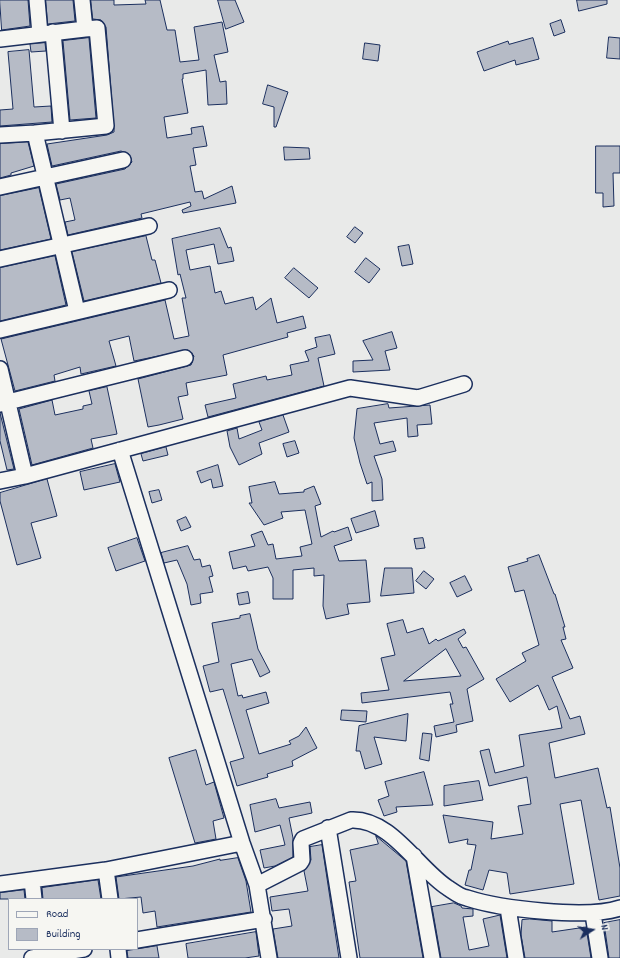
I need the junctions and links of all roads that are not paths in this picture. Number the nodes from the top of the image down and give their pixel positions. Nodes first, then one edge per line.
1 (37, 0) edge
2 (82, 0) edge
3 (85, 29) junction
4 (46, 33) junction
5 (0, 39) edge
6 (62, 131) junction
7 (34, 133) junction
8 (0, 135) edge
9 (123, 160) dead end
10 (46, 176) junction
11 (0, 187) edge
12 (149, 226) dead end
13 (61, 245) junction
14 (0, 259) edge
15 (169, 290) dead end
16 (77, 311) junction
17 (0, 330) edge
18 (185, 358) dead end
19 (0, 369) edge
20 (464, 384) dead end
21 (4, 403) edge
22 (120, 450) junction
23 (25, 476) junction
24 (0, 481) edge
25 (328, 828) junction
26 (242, 844) junction
27 (414, 856) junction
28 (106, 870) junction
29 (32, 880) junction
30 (0, 884) edge
31 (257, 885) junction
32 (34, 898) edge
33 (110, 898) edge
34 (508, 908) junction
35 (620, 908) edge
36 (593, 914) junction
37 (264, 919) junction
38 (138, 940) edge
39 (76, 950) edge
40 (39, 955) edge
41 (269, 958) edge
42 (349, 958) edge
43 (432, 958) edge
44 (516, 958) edge
45 (600, 958) edge

1 - 4 street
2 - 3 street
3 - 4 street
3 - 6 street
4 - 5 street
4 - 6 street
6 - 7 street
7 - 8 street
7 - 10 street
9 - 10 street
10 - 11 street
10 - 13 street
12 - 13 street
13 - 14 street
13 - 16 street
15 - 16 street
16 - 17 street
18 - 21 street
19 - 21 street
20 - 22 street
21 - 23 street
22 - 23 street
22 - 26 street
23 - 24 street
25 - 27 street
25 - 31 street
25 - 42 street
26 - 28 street
26 - 31 street
27 - 34 street
27 - 43 street
28 - 29 street
28 - 33 street
29 - 30 street
29 - 32 street
31 - 37 street
34 - 36 street
34 - 44 street
35 - 36 street
36 - 45 street
37 - 38 street
37 - 41 street
39 - 40 street

